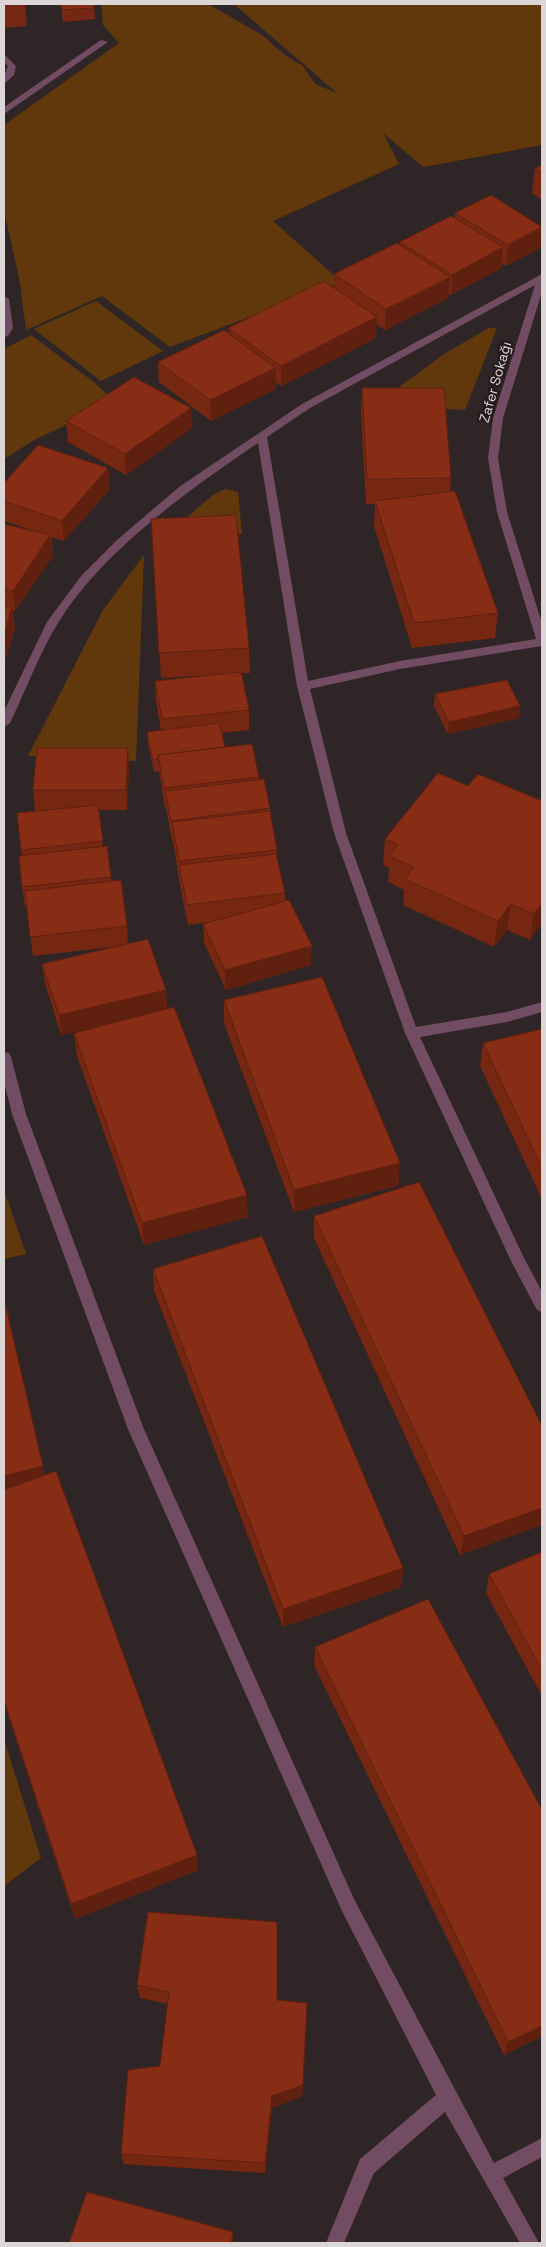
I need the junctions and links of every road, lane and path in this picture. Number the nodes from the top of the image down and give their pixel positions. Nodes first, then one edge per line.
1 (104, 42) dead end
2 (4, 56) edge
3 (4, 80) edge
4 (4, 111) edge
5 (542, 277) edge
6 (4, 298) edge
7 (4, 334) edge
8 (262, 436) junction
9 (542, 641) edge
10 (303, 686) junction
11 (4, 723) edge
12 (542, 1007) edge
13 (412, 1033) junction
14 (4, 1057) edge
15 (542, 1306) edge
16 (448, 2097) junction
17 (542, 2147) edge
18 (490, 2175) junction
19 (335, 2243) edge
20 (530, 2243) edge

1 - 4 street
2 - 3 street
5 - 8 street
5 - 9 street, Zafer Sokağı
6 - 7 street
8 - 10 street
8 - 11 street
9 - 10 street
10 - 13 street
12 - 13 street
13 - 15 street
14 - 16 street
16 - 18 street
16 - 19 street
17 - 18 street
18 - 20 street

